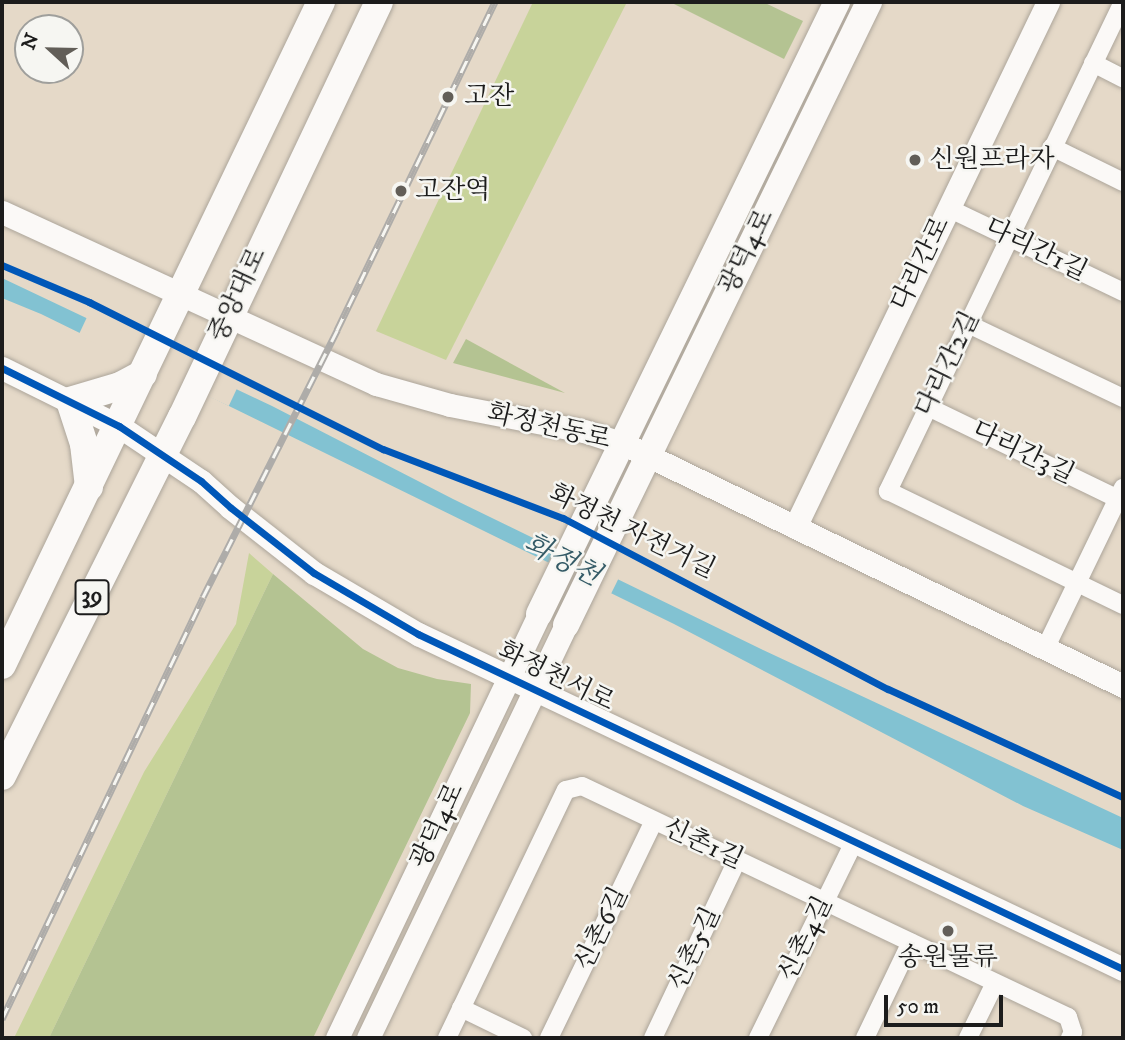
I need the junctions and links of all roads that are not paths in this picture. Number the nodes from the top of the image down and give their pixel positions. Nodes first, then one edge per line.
1 (321, 2) edge
2 (379, 2) edge
3 (836, 2) edge
4 (869, 2) edge
5 (1048, 2) edge
6 (1123, 2) edge
7 (1093, 64) junction
8 (1123, 78) edge
9 (1052, 147) junction
10 (1123, 182) edge
11 (948, 208) junction
12 (2, 212) edge
13 (1009, 237) junction
14 (1123, 292) edge
15 (182, 293) junction
16 (228, 315) junction
17 (968, 324) junction
18 (2, 368) edge
19 (132, 384) junction
20 (1123, 398) edge
21 (70, 401) junction
22 (928, 407) junction
23 (119, 426) junction
24 (622, 443) junction
25 (163, 456) junction
26 (648, 456) junction
27 (89, 487) junction
28 (1121, 494) edge
29 (795, 527) junction
30 (1077, 582) junction
31 (1123, 605) edge
32 (539, 614) joint
33 (566, 625) joint
34 (1045, 649) junction
35 (2, 664) edge
36 (508, 677) junction
37 (1123, 686) edge
38 (534, 690) junction
39 (2, 776) edge
40 (654, 821) junction
41 (855, 840) junction
42 (737, 860) junction
43 (825, 901) junction
44 (911, 942) junction
45 (1123, 969) edge
46 (995, 983) junction
47 (461, 1009) junction
48 (337, 1038) edge
49 (368, 1038) edge
50 (447, 1038) edge
51 (523, 1038) edge
52 (549, 1038) edge
53 (653, 1038) edge
54 (758, 1038) edge
55 (865, 1038) edge
56 (968, 1038) edge
57 (1070, 1038) edge

1 - 15 main road, 중앙대로 / 39
2 - 16 main road, 중앙대로 / 39
3 - 24 main road, 광덕4로
4 - 26 main road, 광덕4로
5 - 11 street, 다리간로
6 - 7 street, 다리간2길
7 - 8 street
7 - 9 street, 다리간2길
9 - 10 street
9 - 13 street, 다리간2길
11 - 13 street, 다리간1길
11 - 29 street, 다리간로
12 - 15 street, 화정천동로
13 - 14 street, 다리간1길
13 - 17 street, 다리간2길
15 - 16 street, 화정천동로
15 - 19 main road, 중앙대로 / 39
16 - 24 street, 화정천동로
16 - 25 main road, 중앙대로 / 39
17 - 20 street
17 - 22 street, 다리간2길
18 - 21 street, 화정천서로
19 - 21 main road
19 - 23 main road, 중앙대로 / 39
21 - 23 street, 화정천서로
21 - 27 main road
22 - 28 street, 다리간3길
22 - 30 street, 다리간2길
23 - 25 street, 화정천서로
23 - 27 main road, 중앙대로 / 39
24 - 26 street, 화정천동로
24 - 32 main road, 광덕4로
25 - 36 street, 화정천서로
25 - 39 main road, 중앙대로 / 39
26 - 29 street, 화정천동로
26 - 33 main road, 광덕4로
27 - 35 main road, 중앙대로 / 39
28 - 30 street, 다리간3길
29 - 34 street, 화정천동로
30 - 31 street, 다리간2길
30 - 34 street, 다리간3길
32 - 36 street, 광덕4로
33 - 38 street, 광덕4로
34 - 37 street, 화정천동로
36 - 38 street, 화정천서로
36 - 48 street, 광덕4로
38 - 41 street, 화정천서로
38 - 49 street, 광덕4로
40 - 42 street, 신촌1길
40 - 47 street, 신촌1길
40 - 52 street, 신촌6길
41 - 43 street, 신촌4길
41 - 45 street, 화정천서로
42 - 43 street, 신촌1길
42 - 53 street, 신촌5길
43 - 44 street, 신촌1길
43 - 54 street, 신촌4길
44 - 46 street, 신촌1길
44 - 55 street
46 - 56 street
46 - 57 street, 신촌1길
47 - 50 street, 신촌1길
47 - 51 street

